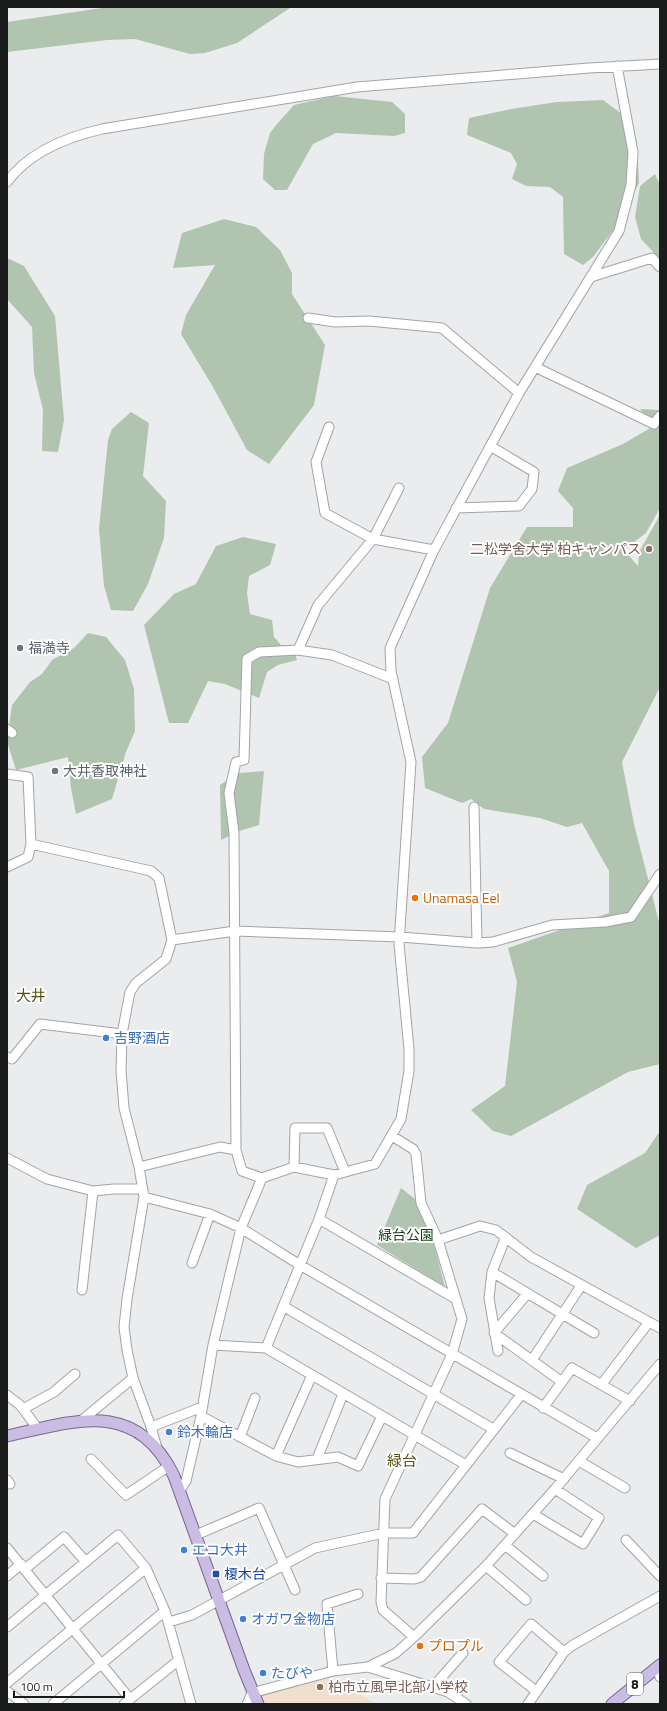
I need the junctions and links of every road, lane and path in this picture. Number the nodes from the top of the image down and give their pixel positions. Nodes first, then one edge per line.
1 (660, 64) edge
2 (617, 66) junction
3 (7, 182) edge
4 (660, 266) edge
5 (591, 276) junction
6 (308, 318) dead end
7 (535, 367) junction
8 (519, 393) junction
9 (660, 416) edge
10 (329, 427) dead end
11 (490, 446) junction
12 (399, 488) dead end
13 (456, 508) junction
14 (373, 538) junction
15 (434, 550) junction
16 (298, 650) junction
17 (393, 679) junction
18 (7, 774) edge
19 (474, 807) dead end
20 (31, 844) junction
21 (7, 867) edge
22 (660, 874) edge
23 (235, 931) junction
24 (400, 937) junction
25 (172, 940) junction
26 (477, 943) junction
27 (122, 1034) junction
28 (7, 1058) edge
29 (392, 1136) junction
30 (236, 1150) junction
31 (7, 1158) edge
32 (294, 1167) junction
33 (139, 1168) junction
34 (345, 1172) junction
35 (334, 1175) junction
36 (262, 1178) junction
37 (93, 1191) junction
38 (143, 1193) junction
39 (210, 1214) junction
40 (319, 1219) junction
41 (241, 1228) junction
42 (505, 1238) junction
43 (438, 1240) junction
44 (192, 1263) dead end
45 (300, 1265) junction
46 (492, 1272) junction
47 (581, 1286) junction
48 (82, 1290) dead end
49 (527, 1294) junction
50 (456, 1299) junction
51 (283, 1306) junction
52 (563, 1315) junction
53 (649, 1322) junction
54 (660, 1328) edge
55 (494, 1333) junction
56 (594, 1333) dead end
57 (213, 1345) junction
58 (266, 1348) junction
59 (498, 1351) dead end
60 (452, 1354) junction
61 (532, 1360) junction
62 (660, 1364) edge
63 (75, 1374) dead end
64 (312, 1375) junction
65 (133, 1378) junction
66 (562, 1382) junction
67 (601, 1385) junction
68 (343, 1394) junction
69 (434, 1394) junction
70 (7, 1395) edge
71 (520, 1395) junction
72 (255, 1398) dead end
73 (630, 1401) junction
74 (543, 1408) junction
75 (23, 1409) junction
76 (202, 1411) junction
77 (382, 1416) junction
78 (82, 1420) junction
79 (151, 1427) junction
80 (38, 1429) junction
81 (494, 1430) junction
82 (415, 1435) junction
83 (7, 1436) edge
84 (240, 1437) junction
85 (597, 1438) junction
86 (157, 1448) junction
87 (510, 1453) dead end
88 (276, 1456) junction
89 (91, 1459) dead end
90 (316, 1459) junction
91 (579, 1461) junction
92 (466, 1464) junction
93 (169, 1466) junction
94 (564, 1479) junction
95 (625, 1488) dead end
96 (555, 1489) junction
97 (180, 1490) junction
98 (533, 1514) junction
99 (384, 1532) junction
100 (515, 1534) junction
101 (196, 1535) junction
102 (626, 1540) dead end
103 (505, 1545) junction
104 (7, 1548) edge
105 (86, 1562) junction
106 (283, 1565) junction
107 (23, 1566) junction
108 (486, 1566) junction
109 (146, 1568) junction
110 (7, 1576) edge
111 (543, 1576) dead end
112 (660, 1576) edge
113 (381, 1578) junction
114 (295, 1590) dead end
115 (358, 1594) dead end
116 (46, 1595) junction
117 (660, 1596) edge
118 (219, 1600) junction
119 (526, 1600) dead end
120 (165, 1611) junction
121 (169, 1622) junction
122 (7, 1627) edge
123 (74, 1628) junction
124 (414, 1637) junction
125 (564, 1652) junction
126 (463, 1653) dead end
127 (179, 1660) junction
128 (102, 1663) junction
129 (368, 1667) junction
130 (659, 1670) edge
131 (333, 1671) junction
132 (7, 1683) edge
133 (433, 1687) junction
134 (7, 1691) edge
135 (536, 1691) junction
136 (252, 1693) junction
137 (127, 1701) edge
138 (24, 1704) edge
139 (53, 1704) edge
140 (191, 1704) edge
141 (248, 1704) edge
142 (258, 1704) edge
143 (466, 1704) edge
144 (528, 1704) edge
145 (612, 1704) edge

1 - 2 street
2 - 3 street
2 - 5 street
4 - 5 street
5 - 7 street
6 - 8 street
7 - 8 street
7 - 9 street
8 - 11 street
10 - 14 street
11 - 13 street
11 - 13 street
12 - 14 street
13 - 15 street
14 - 15 street
14 - 16 street
15 - 17 street
16 - 17 street
16 - 23 street
17 - 24 street
18 - 20 street
19 - 26 street
20 - 21 street
20 - 25 street
22 - 26 street
23 - 24 street
23 - 25 street
23 - 30 street
24 - 26 street
24 - 29 street
25 - 27 street
27 - 28 street
27 - 33 street
29 - 34 street
29 - 43 street
30 - 33 street
30 - 36 street
31 - 37 street
32 - 34 street
32 - 35 street
32 - 36 street
33 - 38 street
34 - 35 street
35 - 40 street
36 - 41 street
37 - 38 street
37 - 48 street
38 - 39 street
38 - 65 street
39 - 41 street
39 - 44 street
40 - 45 street
40 - 50 street
41 - 45 street
41 - 57 street
42 - 43 street
42 - 46 street
42 - 47 street
43 - 50 street
45 - 51 street
45 - 60 street
46 - 49 street
46 - 55 street
47 - 52 street
47 - 53 street
49 - 52 street
49 - 55 street
50 - 60 street
51 - 58 street
51 - 69 street
52 - 56 street
52 - 61 street
53 - 54 street
53 - 67 street
55 - 59 street
55 - 61 street
57 - 58 street
57 - 76 street
58 - 64 street
60 - 69 street
60 - 71 street
61 - 66 street
62 - 73 street
63 - 75 street
64 - 68 street
64 - 88 street
65 - 78 street
65 - 79 street
66 - 67 street
66 - 74 street
67 - 73 street
68 - 77 street
68 - 90 street
69 - 81 street
69 - 82 street
70 - 75 street
71 - 74 street
71 - 81 street
72 - 84 street
73 - 85 street
74 - 85 street
75 - 80 street
76 - 79 street
76 - 84 street
76 - 97 street
77 - 82 street
77 - 90 street
78 - 80 main road
78 - 86 main road
79 - 86 street
80 - 83 main road
81 - 92 street
82 - 92 street
82 - 99 street
84 - 88 street
85 - 91 street
86 - 93 main road
87 - 94 street
88 - 90 street
89 - 93 street
91 - 94 street
91 - 95 street
92 - 99 street
93 - 97 main road
94 - 96 street
96 - 98 street
96 - 98 street
97 - 101 main road
98 - 100 street
99 - 106 street
99 - 113 street
100 - 103 street
100 - 113 street
101 - 106 street
101 - 118 main road
102 - 112 street
103 - 108 street
103 - 111 street
104 - 107 street
105 - 107 street
105 - 109 street
105 - 116 street
106 - 114 street
106 - 118 street
107 - 110 street
107 - 116 street
108 - 119 street
108 - 124 street
109 - 120 street
109 - 123 street
113 - 124 street
115 - 131 street
116 - 122 street
116 - 123 street
117 - 125 street
118 - 121 street
118 - 136 main road
120 - 121 street
120 - 128 street
121 - 127 street
123 - 128 street
123 - 132 street
124 - 129 street
125 - 135 street
125 - 135 street
126 - 133 street
127 - 137 street
127 - 140 street
128 - 137 street
128 - 139 street
129 - 131 street
129 - 133 street
130 - 145 main road, 8
131 - 136 street
133 - 143 street
134 - 138 street
135 - 144 street
136 - 141 street
136 - 142 main road

